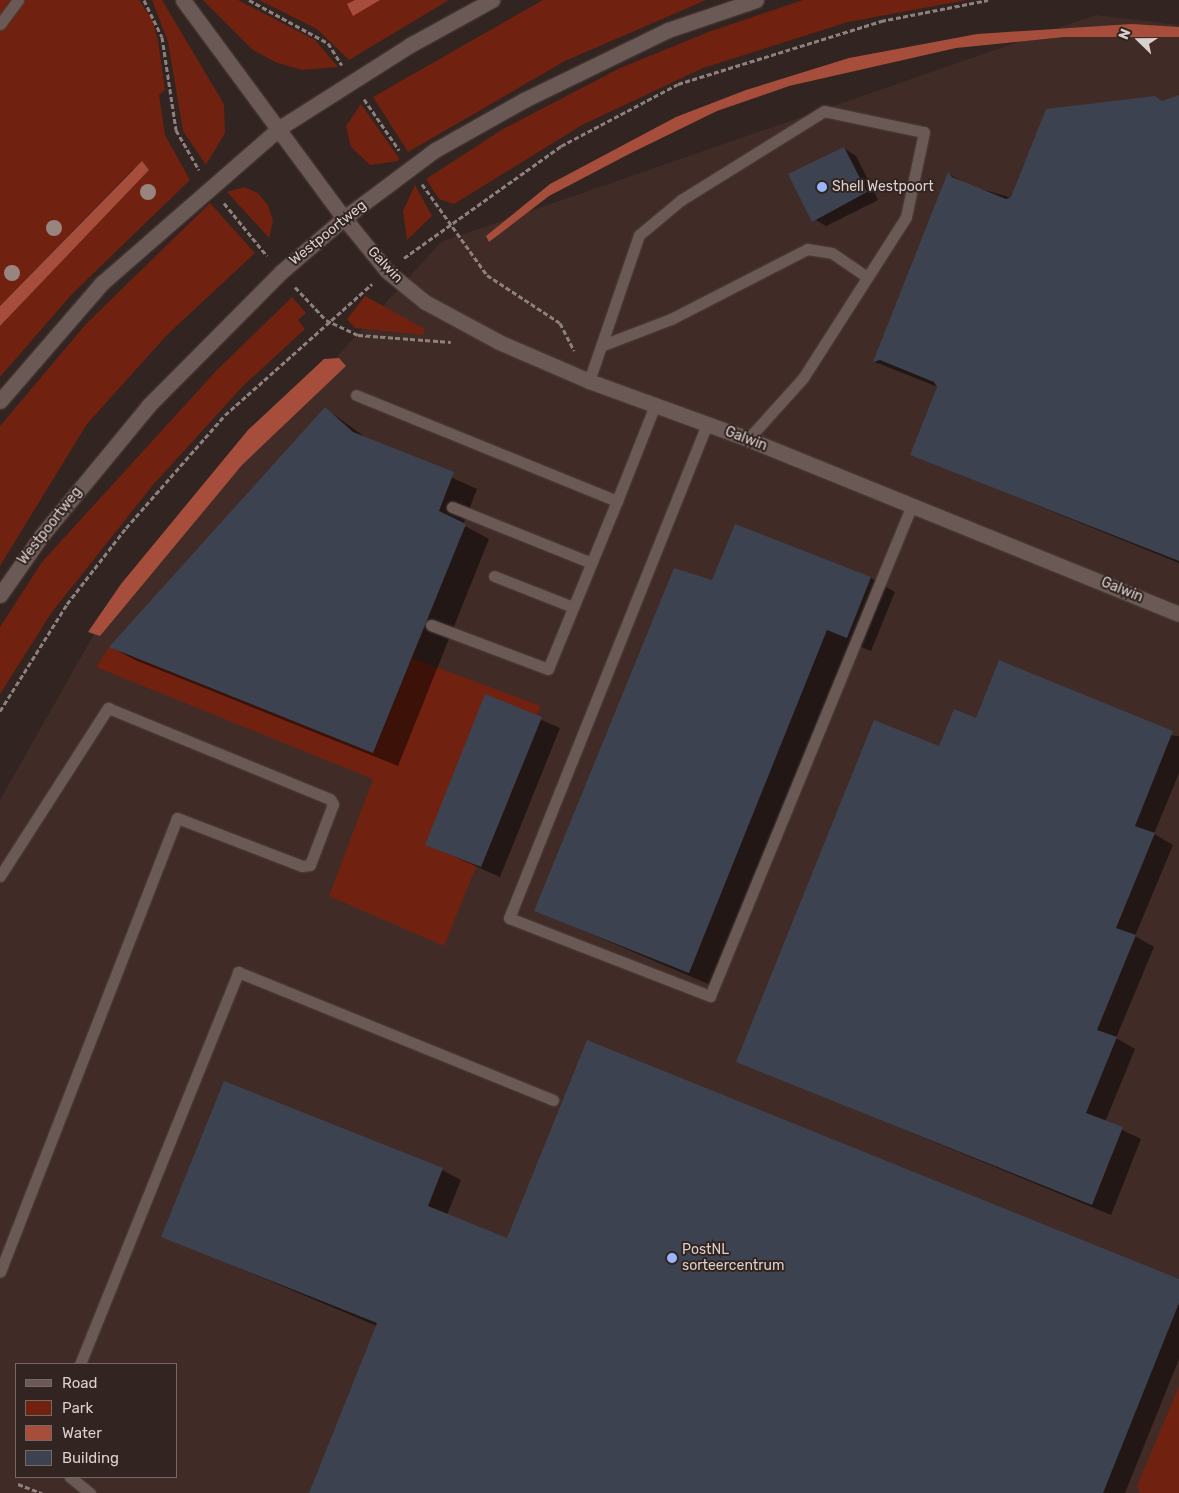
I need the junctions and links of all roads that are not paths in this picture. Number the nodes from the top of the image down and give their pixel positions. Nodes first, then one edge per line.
1 (18, 0) edge
2 (183, 0) edge
3 (492, 0) edge
4 (756, 0) edge
5 (0, 24) edge
6 (281, 126) junction
7 (344, 218) junction
8 (867, 277) junction
9 (604, 345) junction
10 (589, 381) junction
11 (356, 395) dead end
12 (0, 401) edge
13 (655, 405) junction
14 (707, 424) junction
15 (748, 439) junction
16 (617, 501) junction
17 (912, 505) junction
18 (452, 507) dead end
19 (591, 563) junction
20 (494, 576) dead end
21 (0, 595) edge
22 (573, 607) junction
23 (1179, 614) edge
24 (431, 625) dead end
25 (0, 876) edge
26 (553, 1100) dead end
27 (0, 1272) edge
28 (80, 1363) edge
29 (71, 1478) edge
30 (90, 1493) edge

1 - 5 lane
2 - 6 main road
3 - 6 main road
4 - 7 main road, Westpoortweg
6 - 7 main road, Galwin
6 - 12 main road
7 - 10 main road, Galwin
7 - 21 main road, Westpoortweg
8 - 9 lane
8 - 9 lane
8 - 15 lane
9 - 10 lane
10 - 13 main road, Galwin
11 - 16 lane
13 - 14 main road, Galwin
13 - 16 lane
14 - 15 main road, Galwin
14 - 17 lane
15 - 17 main road, Galwin
16 - 19 lane
17 - 23 main road, Galwin
18 - 19 lane
19 - 22 lane
20 - 22 lane
22 - 24 lane
25 - 27 lane
26 - 28 lane
29 - 30 lane

